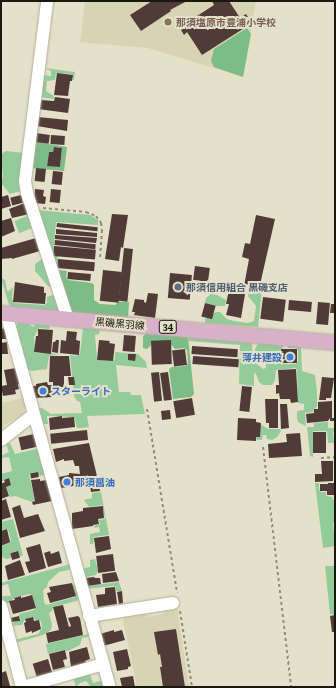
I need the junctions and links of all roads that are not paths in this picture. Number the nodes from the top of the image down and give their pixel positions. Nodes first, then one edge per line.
1 (47, 2) edge
2 (3, 311) edge
3 (68, 319) junction
4 (335, 342) edge
5 (33, 415) junction
6 (1, 440) edge
7 (176, 602) road end
8 (1, 606) edge
9 (89, 616) junction
10 (103, 664) junction
11 (23, 687) edge
12 (110, 687) edge

1 - 3 street
2 - 3 main road, 黒磯黒羽線 / 34
2 - 5 street
3 - 4 main road, 黒磯黒羽線 / 34
5 - 6 street
5 - 9 street
7 - 9 street
8 - 11 street
9 - 10 street
10 - 11 street
10 - 12 street

